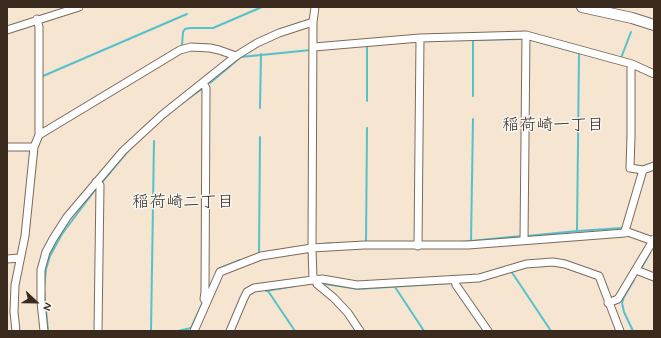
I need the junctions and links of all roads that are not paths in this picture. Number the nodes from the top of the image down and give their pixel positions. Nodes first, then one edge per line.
1 (79, 7) edge
2 (315, 7) edge
3 (582, 7) edge
4 (37, 19) junction
5 (313, 22) junction
6 (654, 25) edge
7 (7, 30) edge
8 (526, 35) junction
9 (420, 38) junction
10 (314, 47) junction
11 (236, 56) junction
12 (632, 64) junction
13 (654, 74) edge
14 (203, 83) junction
15 (39, 135) junction
16 (7, 147) edge
17 (34, 147) junction
18 (654, 166) edge
19 (643, 170) junction
20 (96, 182) junction
21 (625, 231) junction
22 (524, 240) junction
23 (653, 240) edge
24 (418, 246) junction
25 (312, 248) junction
26 (20, 258) junction
27 (7, 259) edge
28 (636, 270) junction
29 (654, 277) edge
30 (455, 280) junction
31 (316, 281) junction
32 (207, 301) junction
33 (608, 303) junction
34 (16, 331) edge
35 (44, 331) edge
36 (98, 331) edge
37 (194, 331) edge
38 (230, 331) edge
39 (360, 331) edge
40 (488, 331) edge
41 (620, 331) edge

1 - 4 street
2 - 5 street
3 - 6 main road
4 - 7 street
4 - 15 street
5 - 10 street
5 - 11 street
8 - 9 street
8 - 12 street
8 - 22 street
9 - 10 street
9 - 24 street
10 - 25 street
11 - 14 street
11 - 15 street
12 - 13 street
12 - 19 street
14 - 20 street
14 - 32 street
15 - 17 street
16 - 17 street
17 - 26 street
18 - 19 street
19 - 21 street
20 - 35 street
20 - 36 street
21 - 22 street
21 - 23 street
22 - 24 street
23 - 28 street
24 - 25 street
25 - 31 street
25 - 32 street
26 - 27 street
26 - 34 street
28 - 29 street
28 - 33 street
30 - 31 street
30 - 33 street
30 - 40 street
31 - 38 street
31 - 39 street
32 - 37 street
33 - 41 street

